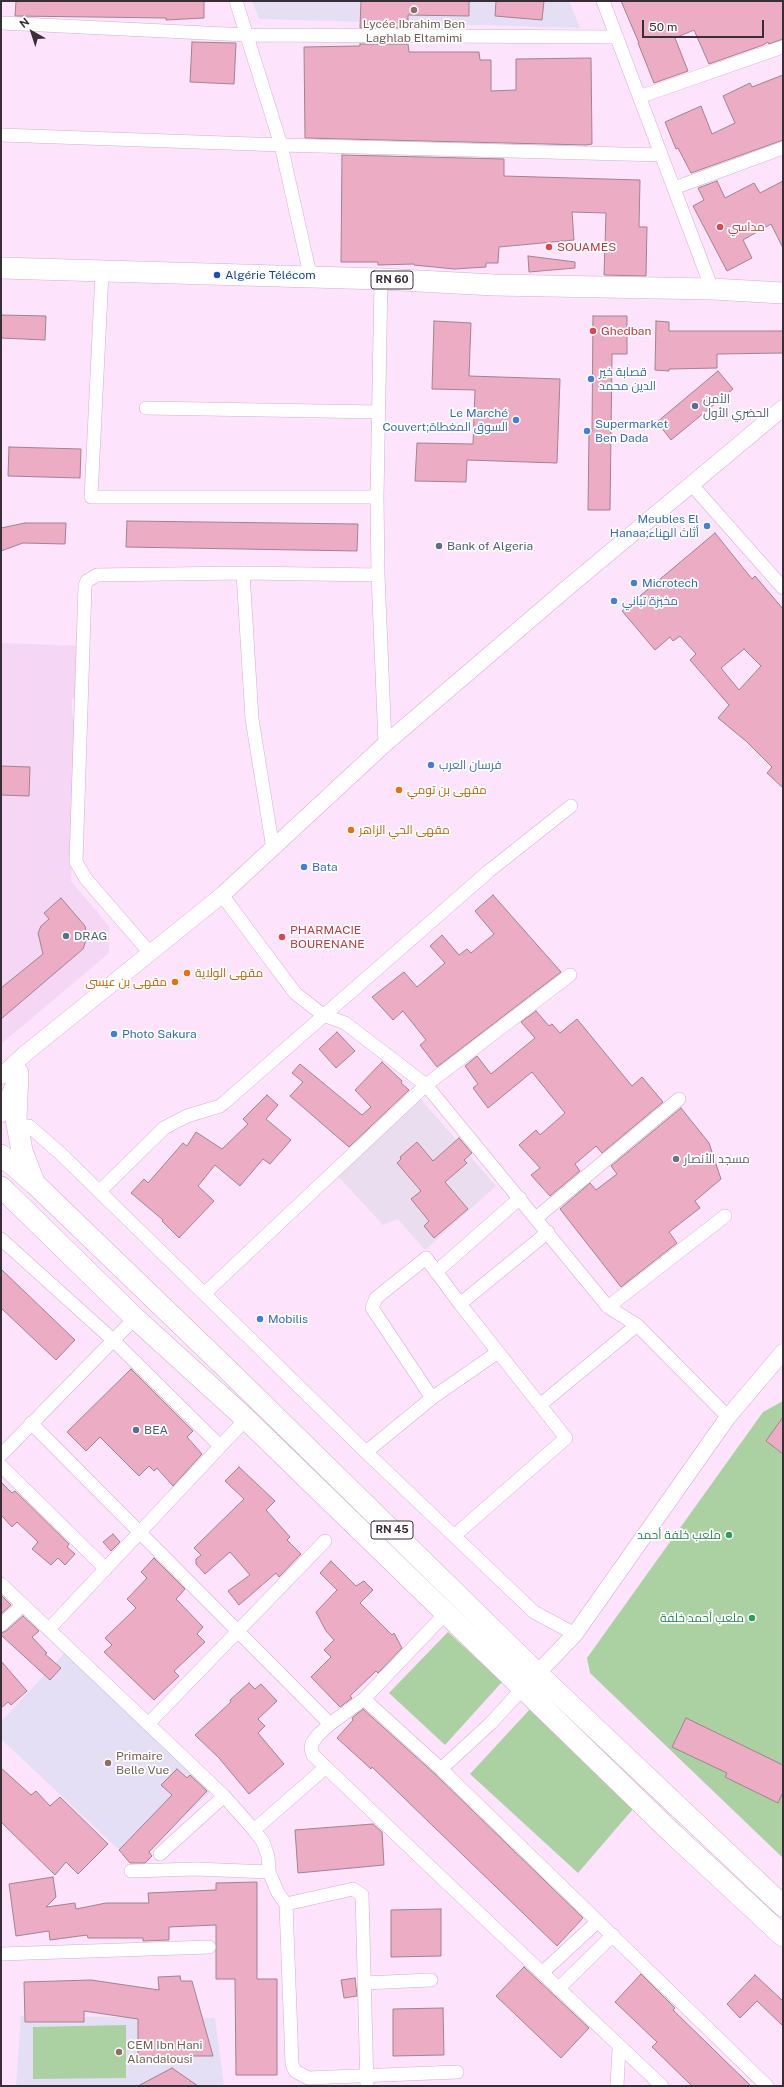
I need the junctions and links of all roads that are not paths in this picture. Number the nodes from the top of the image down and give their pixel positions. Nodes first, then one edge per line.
1 (236, 1) edge
2 (603, 1) edge
3 (1, 23) edge
4 (246, 35) junction
5 (616, 37) junction
6 (783, 47) edge
7 (639, 97) junction
8 (1, 135) edge
9 (281, 145) junction
10 (783, 148) edge
11 (661, 155) junction
12 (674, 188) junction
13 (1, 268) edge
14 (102, 273) junction
15 (311, 279) junction
16 (381, 279) junction
17 (712, 289) junction
18 (783, 293) edge
19 (146, 408) dead end
20 (783, 408) edge
21 (379, 412) junction
22 (690, 484) junction
23 (377, 496) junction
24 (243, 573) junction
25 (378, 575) junction
26 (783, 588) edge
27 (385, 744) junction
28 (571, 806) dead end
29 (273, 849) junction
30 (222, 895) junction
31 (150, 953) junction
32 (570, 975) dead end
33 (323, 1015) junction
34 (10, 1074) edge
35 (426, 1085) junction
36 (679, 1099) dead end
37 (1, 1114) edge
38 (18, 1126) junction
39 (1, 1155) edge
40 (35, 1184) junction
41 (100, 1191) junction
42 (4, 1192) edge
43 (520, 1198) junction
44 (725, 1216) dead end
45 (536, 1218) junction
46 (548, 1232) junction
47 (1, 1239) edge
48 (436, 1272) junction
49 (204, 1294) junction
50 (460, 1304) junction
51 (608, 1307) junction
52 (135, 1318) junction
53 (637, 1325) junction
54 (113, 1340) junction
55 (498, 1352) junction
56 (782, 1354) edge
57 (432, 1398) junction
58 (540, 1405) junction
59 (728, 1417) junction
60 (246, 1420) junction
61 (31, 1423) junction
62 (220, 1446) junction
63 (366, 1452) junction
64 (1, 1455) edge
65 (1, 1466) edge
66 (141, 1532) junction
67 (454, 1536) junction
68 (325, 1541) dead end
69 (106, 1568) junction
70 (1, 1584) edge
71 (23, 1604) junction
72 (445, 1614) junction
73 (1, 1625) edge
74 (48, 1629) junction
75 (237, 1630) junction
76 (575, 1634) junction
77 (537, 1673) junction
78 (523, 1688) junction
79 (364, 1699) junction
80 (148, 1724) junction
81 (330, 1724) junction
82 (326, 1767) junction
83 (441, 1770) junction
84 (224, 1796) junction
85 (254, 1830) junction
86 (160, 1854) dead end
87 (132, 1871) dead end
88 (269, 1872) junction
89 (286, 1904) junction
90 (783, 1906) edge
91 (598, 1921) junction
92 (613, 1935) junction
93 (783, 1936) edge
94 (209, 1947) dead end
95 (1, 1954) edge
96 (542, 1973) junction
97 (431, 1980) dead end
98 (364, 1983) junction
99 (558, 1989) junction
100 (619, 2048) junction
101 (457, 2072) dead end
102 (367, 2081) edge
103 (617, 2086) edge
104 (662, 2086) edge
105 (767, 2086) edge

1 - 4 street
2 - 5 street
3 - 4 street
4 - 5 street
4 - 9 street
5 - 7 street
6 - 7 street
7 - 11 street
8 - 9 street
9 - 11 street
9 - 15 street
10 - 12 street
11 - 12 street
12 - 17 street
13 - 14 main road, RN 60
14 - 15 main road, RN 60
14 - 23 street
15 - 16 main road, RN 60
16 - 17 main road, RN 60
16 - 21 street
17 - 18 main road, RN 60
19 - 21 street
20 - 22 street
21 - 23 street
22 - 26 street
22 - 27 street
23 - 25 street
24 - 25 street
24 - 29 street
24 - 31 street
25 - 27 street
27 - 29 street
28 - 33 street
29 - 30 street
30 - 31 street
30 - 33 street
31 - 34 street
32 - 35 street
33 - 35 street
33 - 41 street
34 - 37 street
34 - 38 main road
35 - 43 street
35 - 49 street
36 - 45 street
38 - 40 main road
38 - 41 street
39 - 40 main road, RN 45
40 - 77 main road, RN 45
41 - 49 street
42 - 52 main road, RN 45
43 - 45 street
43 - 48 street
44 - 51 street
45 - 46 street
46 - 50 street
46 - 51 street
47 - 54 street
48 - 50 street
48 - 57 street
49 - 63 street
50 - 55 street
51 - 53 street
52 - 54 street
52 - 60 main road, RN 45
53 - 58 street
53 - 59 street
54 - 61 street
54 - 62 street
55 - 57 street
55 - 58 street
56 - 59 street
57 - 63 street
58 - 67 street
59 - 76 street
60 - 62 street
60 - 72 main road, RN 45
61 - 64 street
61 - 66 street
62 - 66 street
63 - 67 street
65 - 69 street
66 - 69 street
66 - 75 street
67 - 76 street
68 - 75 street
69 - 74 street
70 - 71 street
71 - 73 street
71 - 74 street
72 - 78 main road, RN 45
72 - 79 street
74 - 80 street
75 - 80 street
75 - 81 street
76 - 77 street
77 - 78 street
77 - 90 main road, RN 45
78 - 83 street
78 - 93 main road, RN 45
79 - 81 street
79 - 83 street
80 - 84 street
81 - 82 street
82 - 85 street
82 - 96 street
83 - 91 street
84 - 85 street
84 - 86 street
85 - 88 street
87 - 88 street
88 - 89 street
89 - 98 street
89 - 102 street
91 - 92 street
91 - 96 street
92 - 99 street
92 - 105 street
94 - 95 street
96 - 99 street
97 - 98 street
98 - 102 street
99 - 100 street
100 - 103 street
100 - 104 street
101 - 102 street

